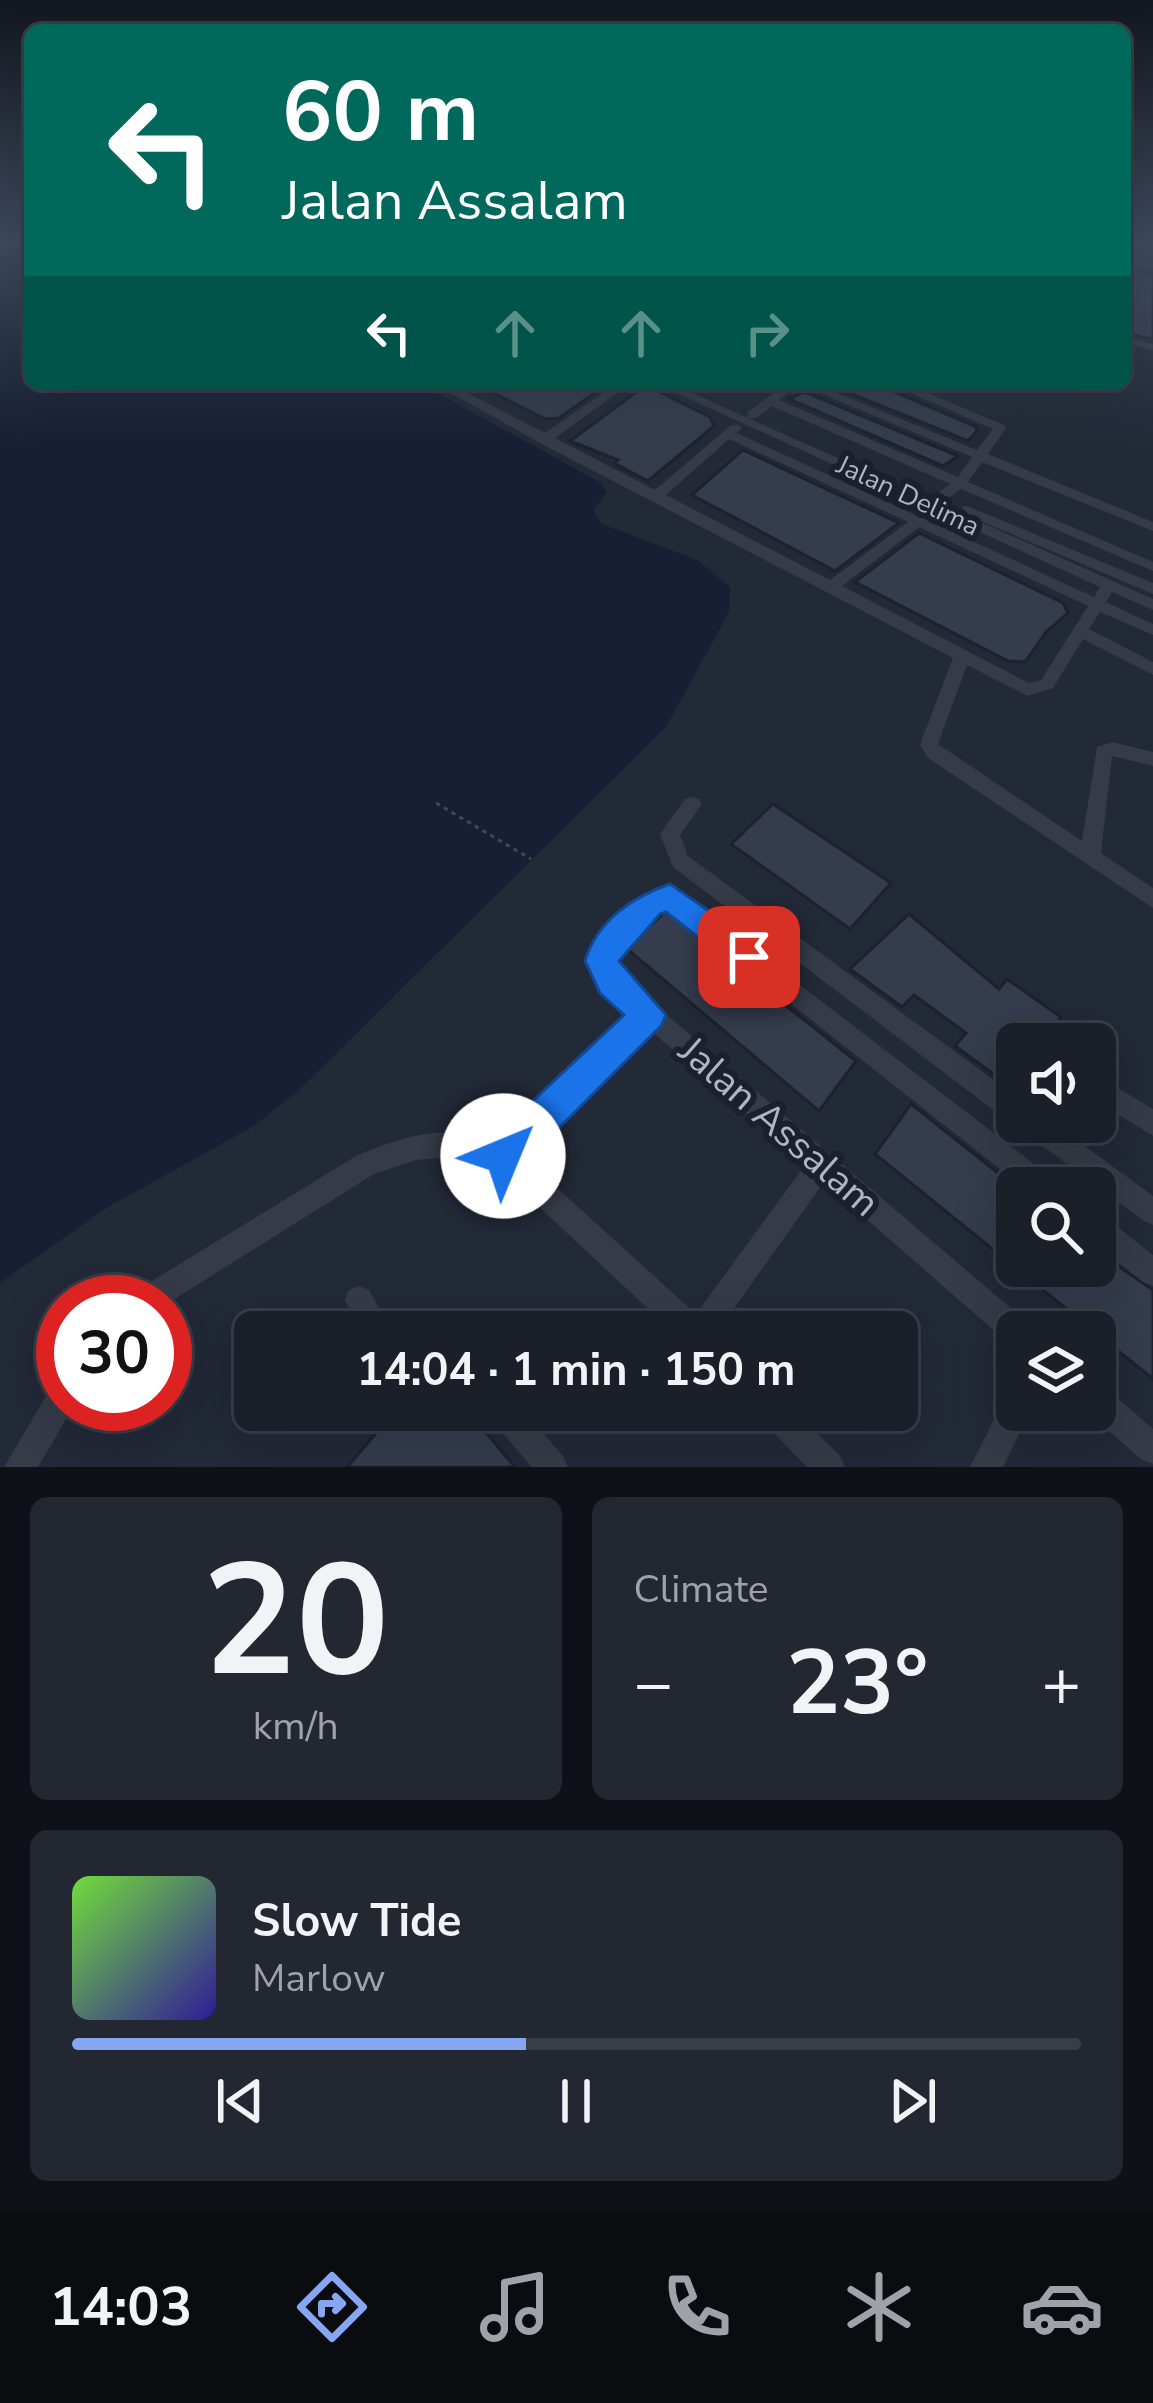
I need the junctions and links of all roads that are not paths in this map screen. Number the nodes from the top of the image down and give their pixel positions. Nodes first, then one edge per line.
1 (455, 390) edge
2 (615, 390) edge
3 (678, 390) edge
4 (694, 390) edge
5 (785, 390) edge
6 (820, 390) edge
7 (911, 390) edge
8 (771, 401) junction
9 (748, 418) junction
10 (728, 434) junction
11 (544, 440) junction
12 (982, 457) junction
13 (961, 482) junction
14 (657, 496) junction
15 (940, 498) junction
16 (917, 522) junction
17 (1153, 526) edge
18 (1042, 541) junction
19 (1153, 567) edge
20 (1108, 587) junction
21 (830, 588) junction
22 (1153, 589) edge
23 (1153, 605) edge
24 (1096, 606) junction
25 (1147, 627) edge
26 (1080, 631) junction
27 (1111, 647) junction
28 (962, 657) junction
29 (1153, 667) edge
30 (1153, 759) edge
31 (692, 804) dead end
32 (1090, 857) junction
33 (1153, 899) edge
34 (649, 1015) junction
35 (996, 1095) edge
36 (1116, 1099) edge
37 (1153, 1123) edge
38 (1061, 1143) edge
39 (503, 1156) junction
40 (822, 1163) junction
41 (1019, 1167) edge
42 (1153, 1212) edge
43 (1116, 1243) edge
44 (1153, 1272) edge
45 (189, 1275) edge
46 (359, 1300) dead end
47 (366, 1311) edge
48 (674, 1311) edge
49 (713, 1311) edge
50 (996, 1314) edge
51 (1116, 1417) edge
52 (42, 1431) edge
53 (521, 1431) edge
54 (794, 1431) edge
55 (1005, 1431) edge
56 (1153, 1449) edge
57 (20, 1467) edge
58 (552, 1467) edge
59 (829, 1467) edge
60 (986, 1467) edge

1 - 11 street
2 - 11 street
3 - 9 street, Jalan Delima
4 - 9 street, Jalan Delima
5 - 8 street
6 - 12 street
7 - 12 street
8 - 9 street
8 - 13 street, Jalan Delima
9 - 10 street
9 - 15 street, Jalan Delima
9 - 20 street, Jalan Delima
10 - 14 street
10 - 16 street
11 - 14 street
12 - 13 street
12 - 17 street
13 - 15 street
13 - 19 street, Jalan Delima
14 - 21 street
15 - 18 street, Jalan Delima
16 - 21 street
16 - 24 street
18 - 20 street
18 - 22 street, Jalan Delima
20 - 23 street, Jalan Delima
20 - 24 street
21 - 28 street
24 - 25 street
24 - 26 street
25 - 27 street
25 - 29 street
26 - 27 street
26 - 28 street
27 - 29 street
28 - 32 street
30 - 32 street
31 - 35 street
32 - 33 street
34 - 39 street
34 - 40 street, Jalan Assalam
34 - 41 street, Jalan Assalam
36 - 37 street
38 - 42 street
39 - 45 street
39 - 48 street
40 - 49 street
40 - 50 street, Jalan Assalam
43 - 44 street
46 - 47 street
51 - 56 street
52 - 57 street
53 - 58 street
54 - 59 street
55 - 60 street

